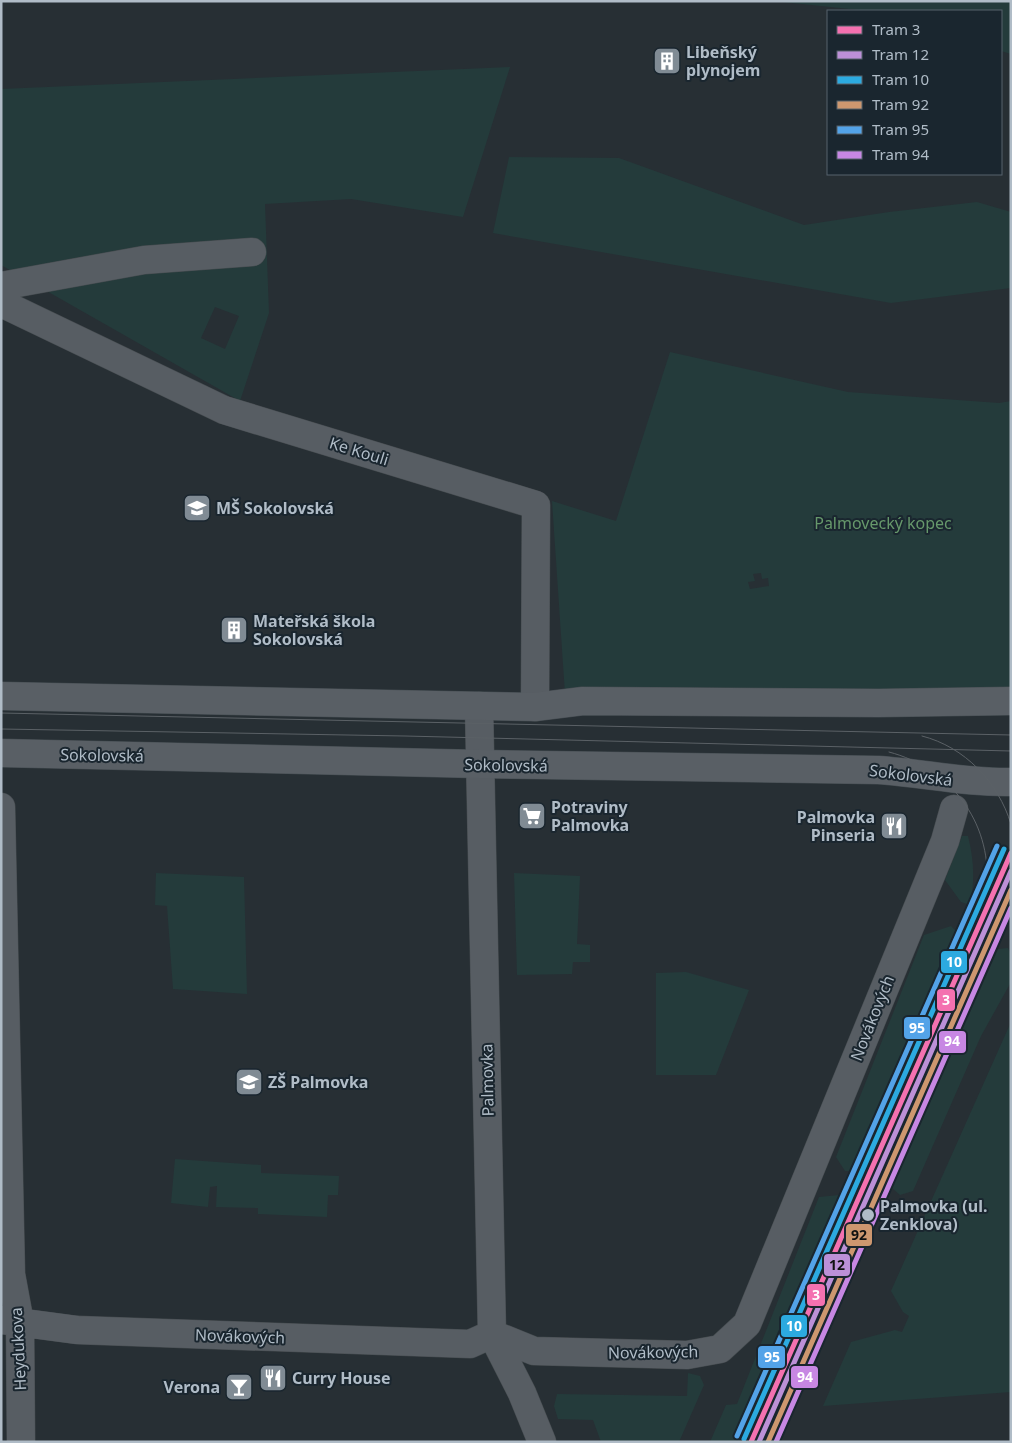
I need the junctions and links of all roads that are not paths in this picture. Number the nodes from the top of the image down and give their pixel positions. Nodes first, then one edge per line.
1 (252, 252) dead end
2 (1, 286) edge
3 (1, 302) edge
4 (1, 696) edge
5 (1011, 701) edge
6 (479, 706) junction
7 (535, 707) junction
8 (1, 753) edge
9 (479, 764) junction
10 (1011, 782) edge
11 (1, 806) edge
12 (954, 809) dead end
13 (11, 1321) edge
14 (492, 1334) junction
15 (21, 1442) edge
16 (542, 1442) edge

1 - 2 street
3 - 7 street, Ke Kouli
4 - 6 main road
5 - 7 main road
6 - 7 main road
6 - 9 street, Palmovka
8 - 9 main road, Sokolovská
9 - 10 main road, Sokolovská
9 - 14 street, Palmovka
11 - 13 street, Heydukova
12 - 14 street, Novákových
13 - 14 street, Novákových
13 - 15 street, Heydukova
14 - 16 street, Palmovka

